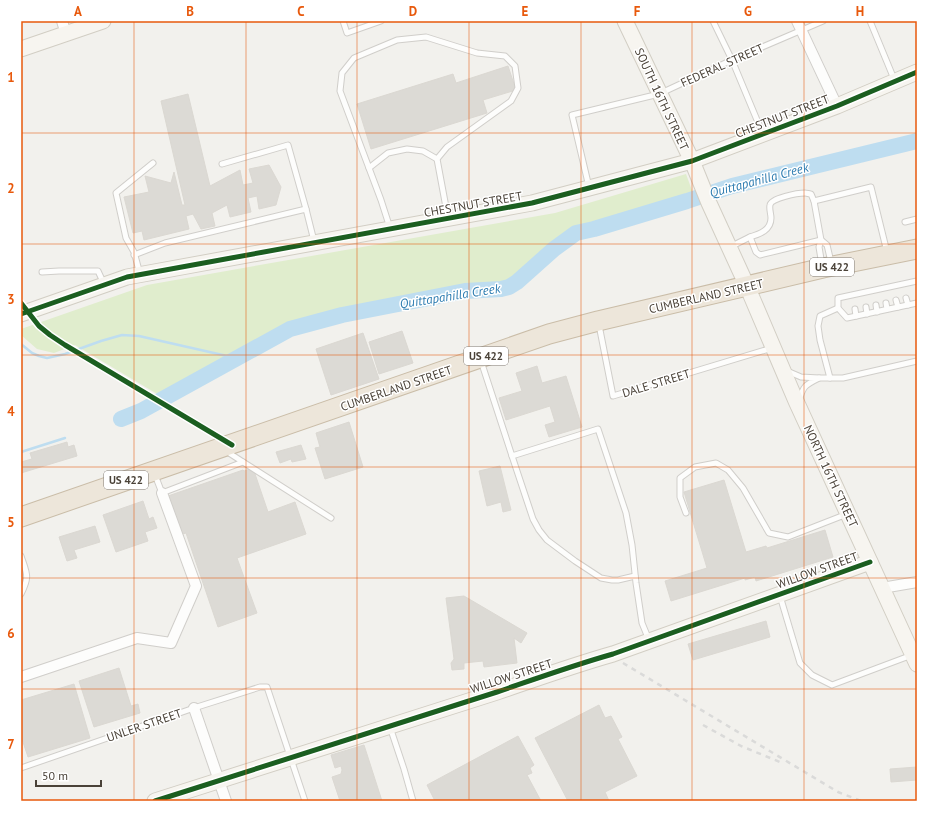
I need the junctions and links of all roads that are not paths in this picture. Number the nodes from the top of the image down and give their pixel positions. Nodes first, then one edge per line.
1 (103, 21) edge
2 (343, 21) edge
3 (381, 21) edge
4 (626, 21) edge
5 (713, 21) edge
6 (823, 21) edge
7 (870, 21) edge
8 (799, 26) edge
9 (64, 27) edge
10 (21, 48) edge
11 (732, 60) junction
12 (917, 72) edge
13 (894, 81) junction
14 (659, 94) junction
15 (837, 106) junction
16 (763, 134) junction
17 (436, 159) junction
18 (692, 161) junction
19 (153, 162) dead end
20 (222, 164) dead end
21 (369, 168) junction
22 (589, 188) junction
23 (814, 201) junction
24 (306, 209) junction
25 (448, 218) junction
26 (917, 219) edge
27 (904, 222) dead end
28 (391, 229) junction
29 (750, 237) junction
30 (821, 240) junction
31 (314, 243) junction
32 (729, 248) junction
33 (917, 248) edge
34 (888, 254) junction
35 (134, 256) junction
36 (827, 267) junction
37 (42, 272) dead end
38 (141, 275) junction
39 (917, 281) edge
40 (105, 285) junction
41 (747, 286) junction
42 (906, 298) dead end
43 (896, 300) dead end
44 (886, 302) dead end
45 (917, 303) edge
46 (876, 305) dead end
47 (908, 305) junction
48 (866, 307) dead end
49 (898, 307) junction
50 (838, 308) junction
51 (855, 309) dead end
52 (887, 309) junction
53 (877, 312) junction
54 (21, 314) edge
55 (867, 314) junction
56 (856, 316) junction
57 (598, 321) junction
58 (773, 347) junction
59 (480, 358) junction
60 (917, 361) edge
61 (782, 369) junction
62 (819, 378) junction
63 (830, 378) junction
64 (798, 405) junction
65 (222, 448) junction
66 (512, 456) junction
67 (243, 462) junction
68 (153, 471) junction
69 (162, 493) junction
70 (686, 513) dead end
71 (848, 513) junction
72 (21, 517) edge
73 (331, 518) dead end
74 (21, 556) edge
75 (870, 562) junction
76 (635, 576) junction
77 (917, 582) edge
78 (882, 588) junction
79 (21, 594) edge
80 (779, 594) junction
81 (649, 641) junction
82 (915, 659) edge
83 (21, 677) edge
84 (194, 708) junction
85 (389, 726) junction
86 (291, 758) junction
87 (21, 768) edge
88 (219, 781) junction
89 (155, 801) edge
90 (226, 801) edge
91 (305, 801) edge
92 (413, 801) edge

1 - 9 street
2 - 3 lane
4 - 14 street, SOUTH 16TH STREET
5 - 11 lane
6 - 8 lane, FEDERAL STREET
7 - 13 lane
8 - 11 lane, FEDERAL STREET
8 - 15 street
9 - 10 street
11 - 14 lane, FEDERAL STREET
11 - 16 lane
12 - 13 street, CHESTNUT STREET
13 - 15 street, CHESTNUT STREET
14 - 18 street, SOUTH 16TH STREET
14 - 22 lane, FEDERAL STREET
15 - 16 street, CHESTNUT STREET
16 - 18 street, CHESTNUT STREET
17 - 21 lane
17 - 21 lane
17 - 25 lane
18 - 22 street, CHESTNUT STREET
18 - 32 street, SOUTH 16TH STREET
19 - 35 lane
20 - 24 lane
21 - 28 lane
22 - 25 street, CHESTNUT STREET
23 - 29 lane
23 - 30 lane
23 - 34 lane
24 - 31 lane
24 - 35 lane
25 - 28 street, CHESTNUT STREET
26 - 27 lane
28 - 31 street, CHESTNUT STREET
29 - 30 lane
29 - 32 lane
30 - 36 lane
30 - 36 lane
31 - 38 street, CHESTNUT STREET
32 - 41 street, SOUTH 16TH STREET
33 - 34 highway, CUMBERLAND STREET / US 422
34 - 36 highway, CUMBERLAND STREET / US 422
35 - 38 lane
36 - 41 highway, CUMBERLAND STREET / US 422
37 - 40 lane
38 - 40 street, CHESTNUT STREET
39 - 50 lane
40 - 54 street, CHESTNUT STREET
41 - 57 highway, CUMBERLAND STREET / US 422
41 - 58 street, NORTH 16TH STREET
42 - 47 lane
43 - 49 lane
44 - 52 lane
45 - 47 lane
46 - 53 lane
47 - 49 lane
48 - 55 lane
49 - 52 lane
50 - 56 lane
50 - 63 lane
51 - 56 lane
52 - 53 lane
53 - 55 lane
55 - 56 lane
57 - 58 lane, DALE STREET
57 - 59 highway, CUMBERLAND STREET / US 422
58 - 61 street, NORTH 16TH STREET
59 - 65 highway, CUMBERLAND STREET / US 422
59 - 66 lane
60 - 63 lane
61 - 62 lane
61 - 64 street, NORTH 16TH STREET
62 - 63 lane
62 - 64 lane
64 - 71 street, NORTH 16TH STREET
65 - 67 lane
65 - 68 highway, CUMBERLAND STREET / US 422
66 - 76 lane
66 - 76 lane
67 - 69 lane
67 - 73 lane
68 - 69 lane
68 - 72 highway, CUMBERLAND STREET / US 422
69 - 83 street
70 - 71 lane
71 - 75 street, NORTH 16TH STREET
74 - 79 lane
75 - 78 street, NORTH 16TH STREET
75 - 80 street, WILLOW STREET
76 - 81 lane
77 - 78 street
78 - 82 street, NORTH 16TH STREET
80 - 81 street, WILLOW STREET
80 - 82 lane
81 - 85 street, WILLOW STREET
84 - 86 lane, UNLER STREET
84 - 87 lane, UNLER STREET
84 - 88 street
85 - 86 street, WILLOW STREET
85 - 92 lane
86 - 88 street, WILLOW STREET
86 - 91 lane
88 - 89 street, WILLOW STREET
88 - 90 street

